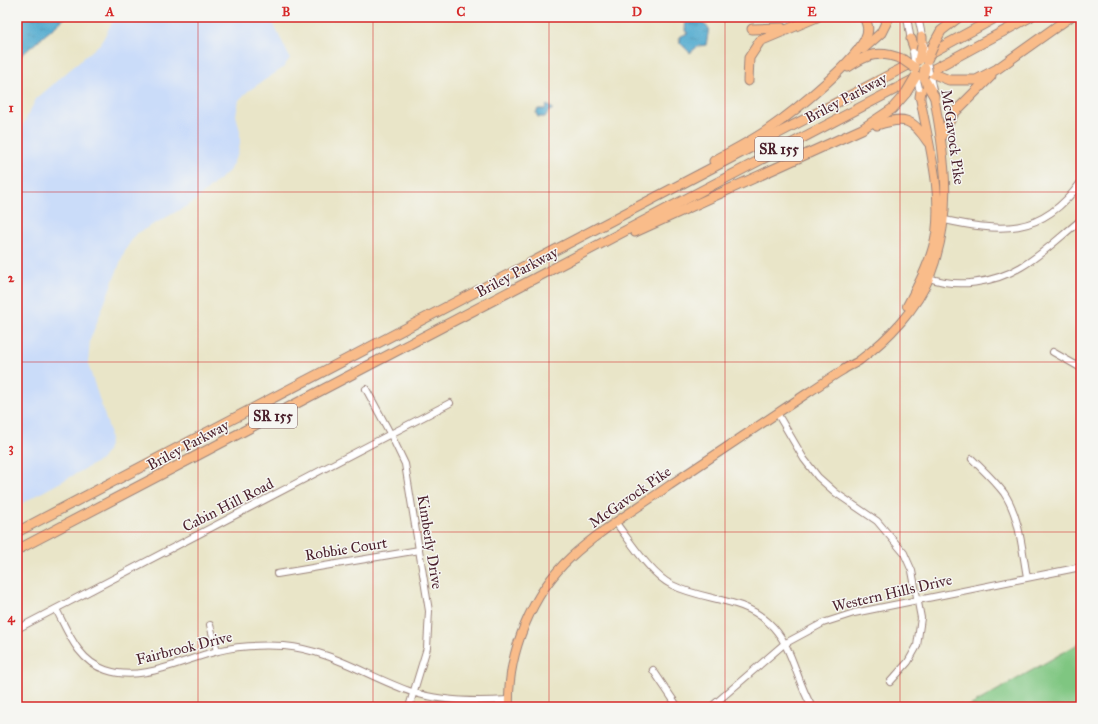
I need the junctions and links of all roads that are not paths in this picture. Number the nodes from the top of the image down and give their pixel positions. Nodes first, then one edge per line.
1 (817, 17) edge
2 (864, 17) edge
3 (889, 17) edge
4 (907, 17) edge
5 (918, 17) edge
6 (959, 17) edge
7 (997, 17) edge
8 (1030, 17) edge
9 (1070, 17) edge
10 (788, 28) junction
11 (752, 29) dead end
12 (911, 38) joint
13 (919, 46) junction
14 (854, 54) junction
15 (997, 69) junction
16 (838, 72) junction
17 (924, 76) junction
18 (748, 81) dead end
19 (934, 96) joint
20 (862, 130) junction
21 (941, 136) junction
22 (928, 142) junction
23 (1081, 182) edge
24 (629, 210) junction
25 (940, 219) junction
26 (1081, 220) edge
27 (926, 276) junction
28 (529, 282) junction
29 (1053, 352) dead end
30 (1081, 368) edge
31 (366, 388) dead end
32 (450, 402) dead end
33 (777, 413) junction
34 (391, 434) junction
35 (972, 459) dead end
36 (616, 523) junction
37 (17, 532) edge
38 (17, 550) edge
39 (419, 550) junction
40 (1081, 566) edge
41 (277, 574) dead end
42 (1027, 577) junction
43 (917, 600) junction
44 (56, 609) junction
45 (210, 625) dead end
46 (17, 630) edge
47 (784, 644) junction
48 (217, 651) junction
49 (652, 670) dead end
50 (890, 682) dead end
51 (413, 692) junction
52 (509, 703) edge
53 (409, 707) edge
54 (678, 707) edge
55 (711, 707) edge
56 (812, 707) edge

1 - 10 highway
2 - 14 highway
3 - 14 highway
4 - 12 street
5 - 13 street
6 - 17 highway, bridge
7 - 24 highway, Briley Parkway / SR 155
8 - 28 highway, Briley Parkway / SR 155
9 - 15 highway
10 - 11 highway
10 - 18 highway
12 - 13 highway
13 - 17 highway, bridge
14 - 16 highway
15 - 17 highway
15 - 21 highway
16 - 17 highway, bridge
16 - 24 highway
17 - 19 highway
17 - 20 highway, bridge
17 - 22 main road, McGavock Pike
19 - 21 main road, McGavock Pike
20 - 22 highway
20 - 28 highway
21 - 25 main road, McGavock Pike
22 - 25 main road, McGavock Pike
23 - 25 street
24 - 37 highway, Briley Parkway / SR 155
25 - 27 main road, McGavock Pike
25 - 27 main road, McGavock Pike
26 - 27 street
27 - 33 main road, McGavock Pike
28 - 38 highway, Briley Parkway / SR 155
29 - 30 street
31 - 34 street, Kimberly Drive
32 - 34 street, Cabin Hill Road
33 - 36 main road, McGavock Pike
33 - 43 street
34 - 39 street, Kimberly Drive
34 - 44 street, Cabin Hill Road
35 - 42 street
36 - 47 street
36 - 52 main road, McGavock Pike
39 - 41 street, Robbie Court
39 - 51 street, Kimberly Drive
40 - 42 street, Western Hills Drive
42 - 43 street, Western Hills Drive
43 - 47 street, Western Hills Drive
43 - 50 street
44 - 46 street, Cabin Hill Road
44 - 48 street, Fairbrook Drive
45 - 48 street
47 - 55 street, Western Hills Drive
47 - 56 street
48 - 51 street, Fairbrook Drive
49 - 54 street
51 - 52 street, Fairbrook Drive
51 - 53 street, Kimberly Drive

